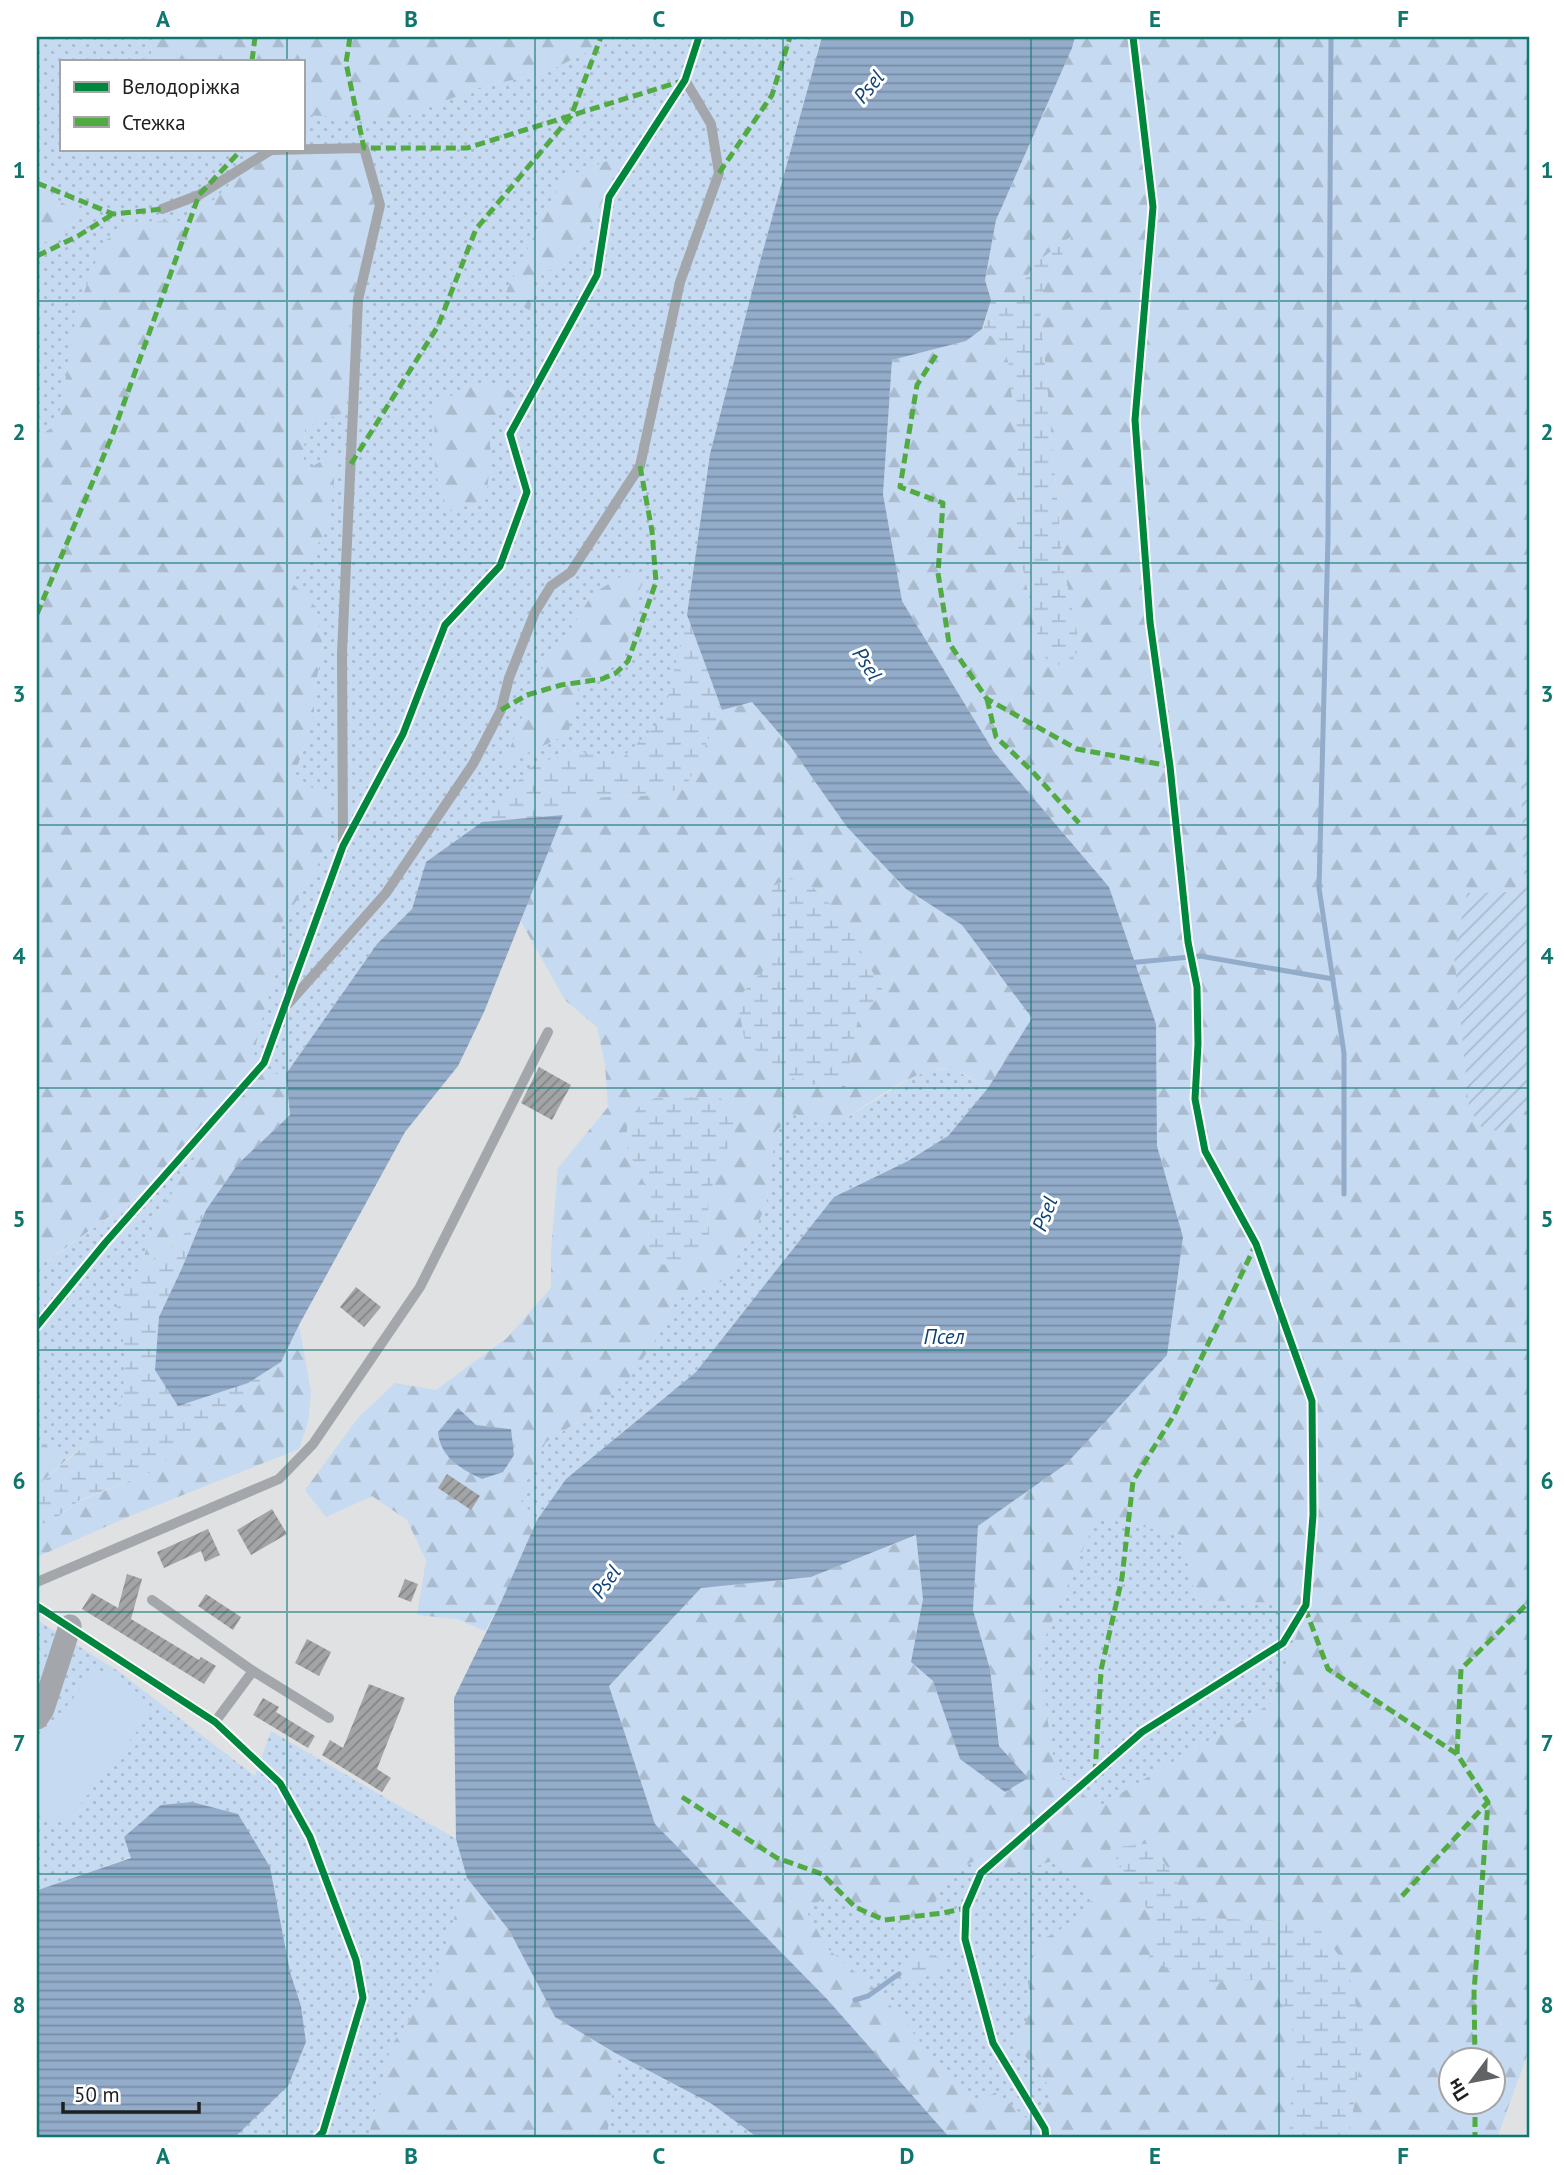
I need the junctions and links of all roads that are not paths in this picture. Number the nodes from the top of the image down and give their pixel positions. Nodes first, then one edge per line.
1 (699, 37) edge
2 (304, 149) edge
3 (271, 150) edge
4 (162, 209) dead end
5 (284, 1009) junction
6 (548, 1032) dead end
7 (37, 1326) edge
8 (37, 1582) edge
9 (152, 1600) dead end
10 (37, 1606) edge
11 (70, 1626) junction
12 (253, 1671) junction
13 (37, 1718) edge
14 (329, 1718) dead end
15 (215, 1722) junction
16 (317, 2138) edge

1 - 5 lane
2 - 5 lane
3 - 4 lane
5 - 7 lane
6 - 8 lane
9 - 12 lane
10 - 11 lane
11 - 13 street
11 - 15 lane
12 - 14 lane
12 - 15 lane
15 - 16 lane

